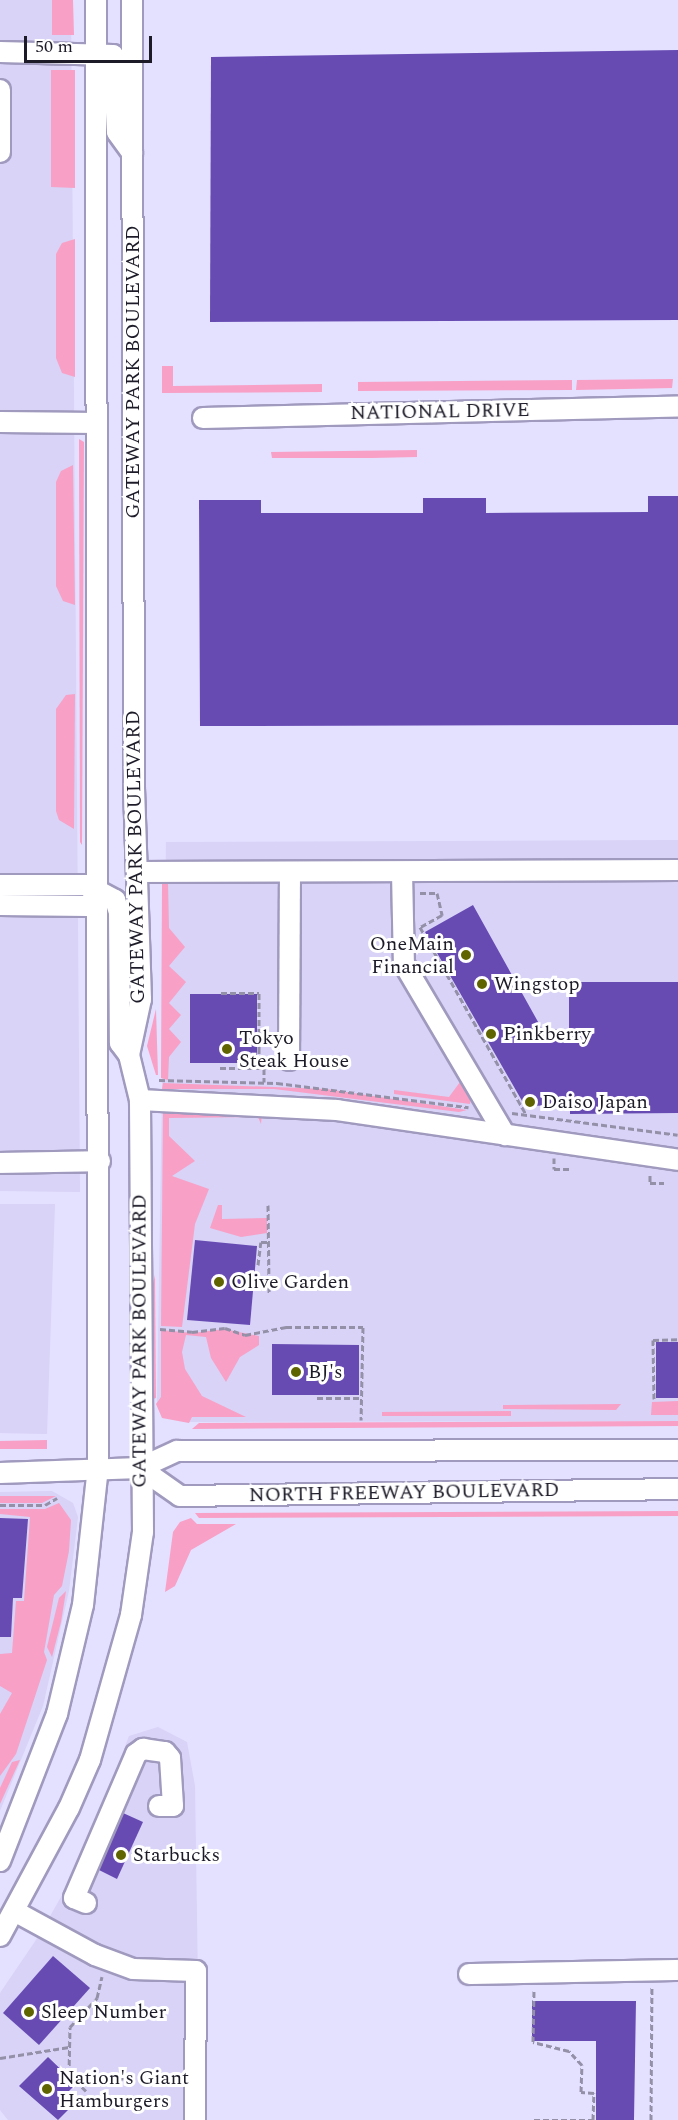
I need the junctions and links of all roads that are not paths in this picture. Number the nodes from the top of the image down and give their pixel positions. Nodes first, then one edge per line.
1 (96, 0) edge
2 (132, 0) edge
3 (96, 51) junction
4 (0, 52) edge
5 (0, 90) edge
6 (0, 152) edge
7 (132, 153) junction
8 (678, 406) edge
9 (202, 418) dead end
10 (0, 422) edge
11 (97, 423) junction
12 (678, 870) edge
13 (138, 872) junction
14 (402, 872) junction
15 (290, 873) junction
16 (0, 885) edge
17 (98, 894) junction
18 (0, 905) edge
19 (129, 1055) junction
20 (289, 1060) dead end
21 (140, 1100) junction
22 (505, 1135) junction
23 (678, 1160) edge
24 (100, 1161) junction
25 (0, 1163) edge
26 (678, 1450) edge
27 (98, 1467) junction
28 (140, 1468) junction
29 (0, 1473) edge
30 (678, 1489) edge
31 (159, 1806) dead end
32 (0, 1861) edge
33 (86, 1903) dead end
34 (16, 1912) junction
35 (0, 1936) edge
36 (678, 1970) edge
37 (469, 1974) dead end
38 (195, 2120) edge

1 - 3 street, GATEWAY PARK BOULEVARD
2 - 7 street, GATEWAY PARK BOULEVARD
3 - 4 street
3 - 7 street
3 - 11 street, GATEWAY PARK BOULEVARD
5 - 6 street
7 - 13 street, GATEWAY PARK BOULEVARD
8 - 9 street, NATIONAL DRIVE
10 - 11 street
11 - 17 street, GATEWAY PARK BOULEVARD
12 - 14 street
13 - 15 street
13 - 19 street, GATEWAY PARK BOULEVARD
14 - 15 street
14 - 22 street
15 - 20 street
16 - 17 street
17 - 18 street
17 - 19 street
17 - 24 street, GATEWAY PARK BOULEVARD
19 - 21 street, GATEWAY PARK BOULEVARD
21 - 22 street
21 - 28 street, GATEWAY PARK BOULEVARD
22 - 23 street
24 - 25 street
24 - 27 street, GATEWAY PARK BOULEVARD
26 - 28 street, NORTH FREEWAY BOULEVARD
27 - 28 street, NORTH FREEWAY BOULEVARD
27 - 29 street, NORTH FREEWAY BOULEVARD
27 - 32 street, GATEWAY PARK BOULEVARD
28 - 30 street, NORTH FREEWAY BOULEVARD
28 - 34 street, GATEWAY PARK BOULEVARD
31 - 33 street
34 - 35 street, GATEWAY PARK BOULEVARD
34 - 38 street
36 - 37 street

